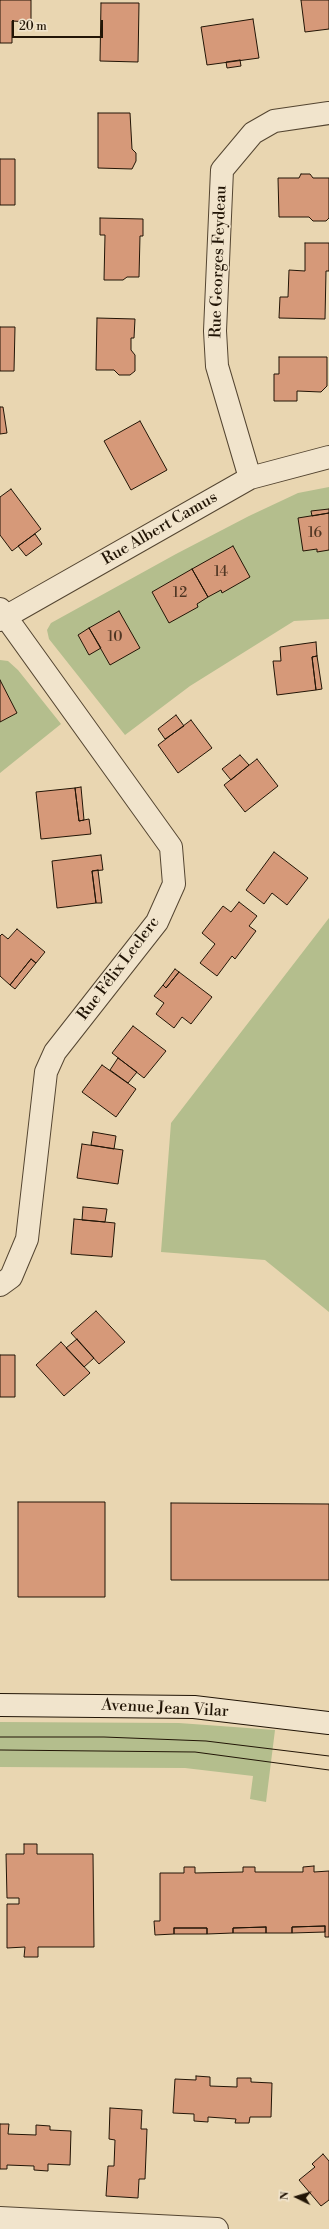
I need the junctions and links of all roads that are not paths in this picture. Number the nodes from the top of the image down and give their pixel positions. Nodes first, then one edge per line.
1 (329, 113) edge
2 (329, 457) edge
3 (250, 478) junction
4 (2, 616) edge
5 (0, 1285) edge
6 (0, 1705) edge
7 (329, 1723) edge
8 (0, 2218) edge
9 (217, 2229) edge

1 - 3 street, Rue Georges Feydeau
2 - 3 street, Rue Albert Camus
3 - 4 street, Rue Albert Camus
4 - 5 street, Rue Félix Leclerc
6 - 7 street, Avenue Jean Vilar
8 - 9 street

